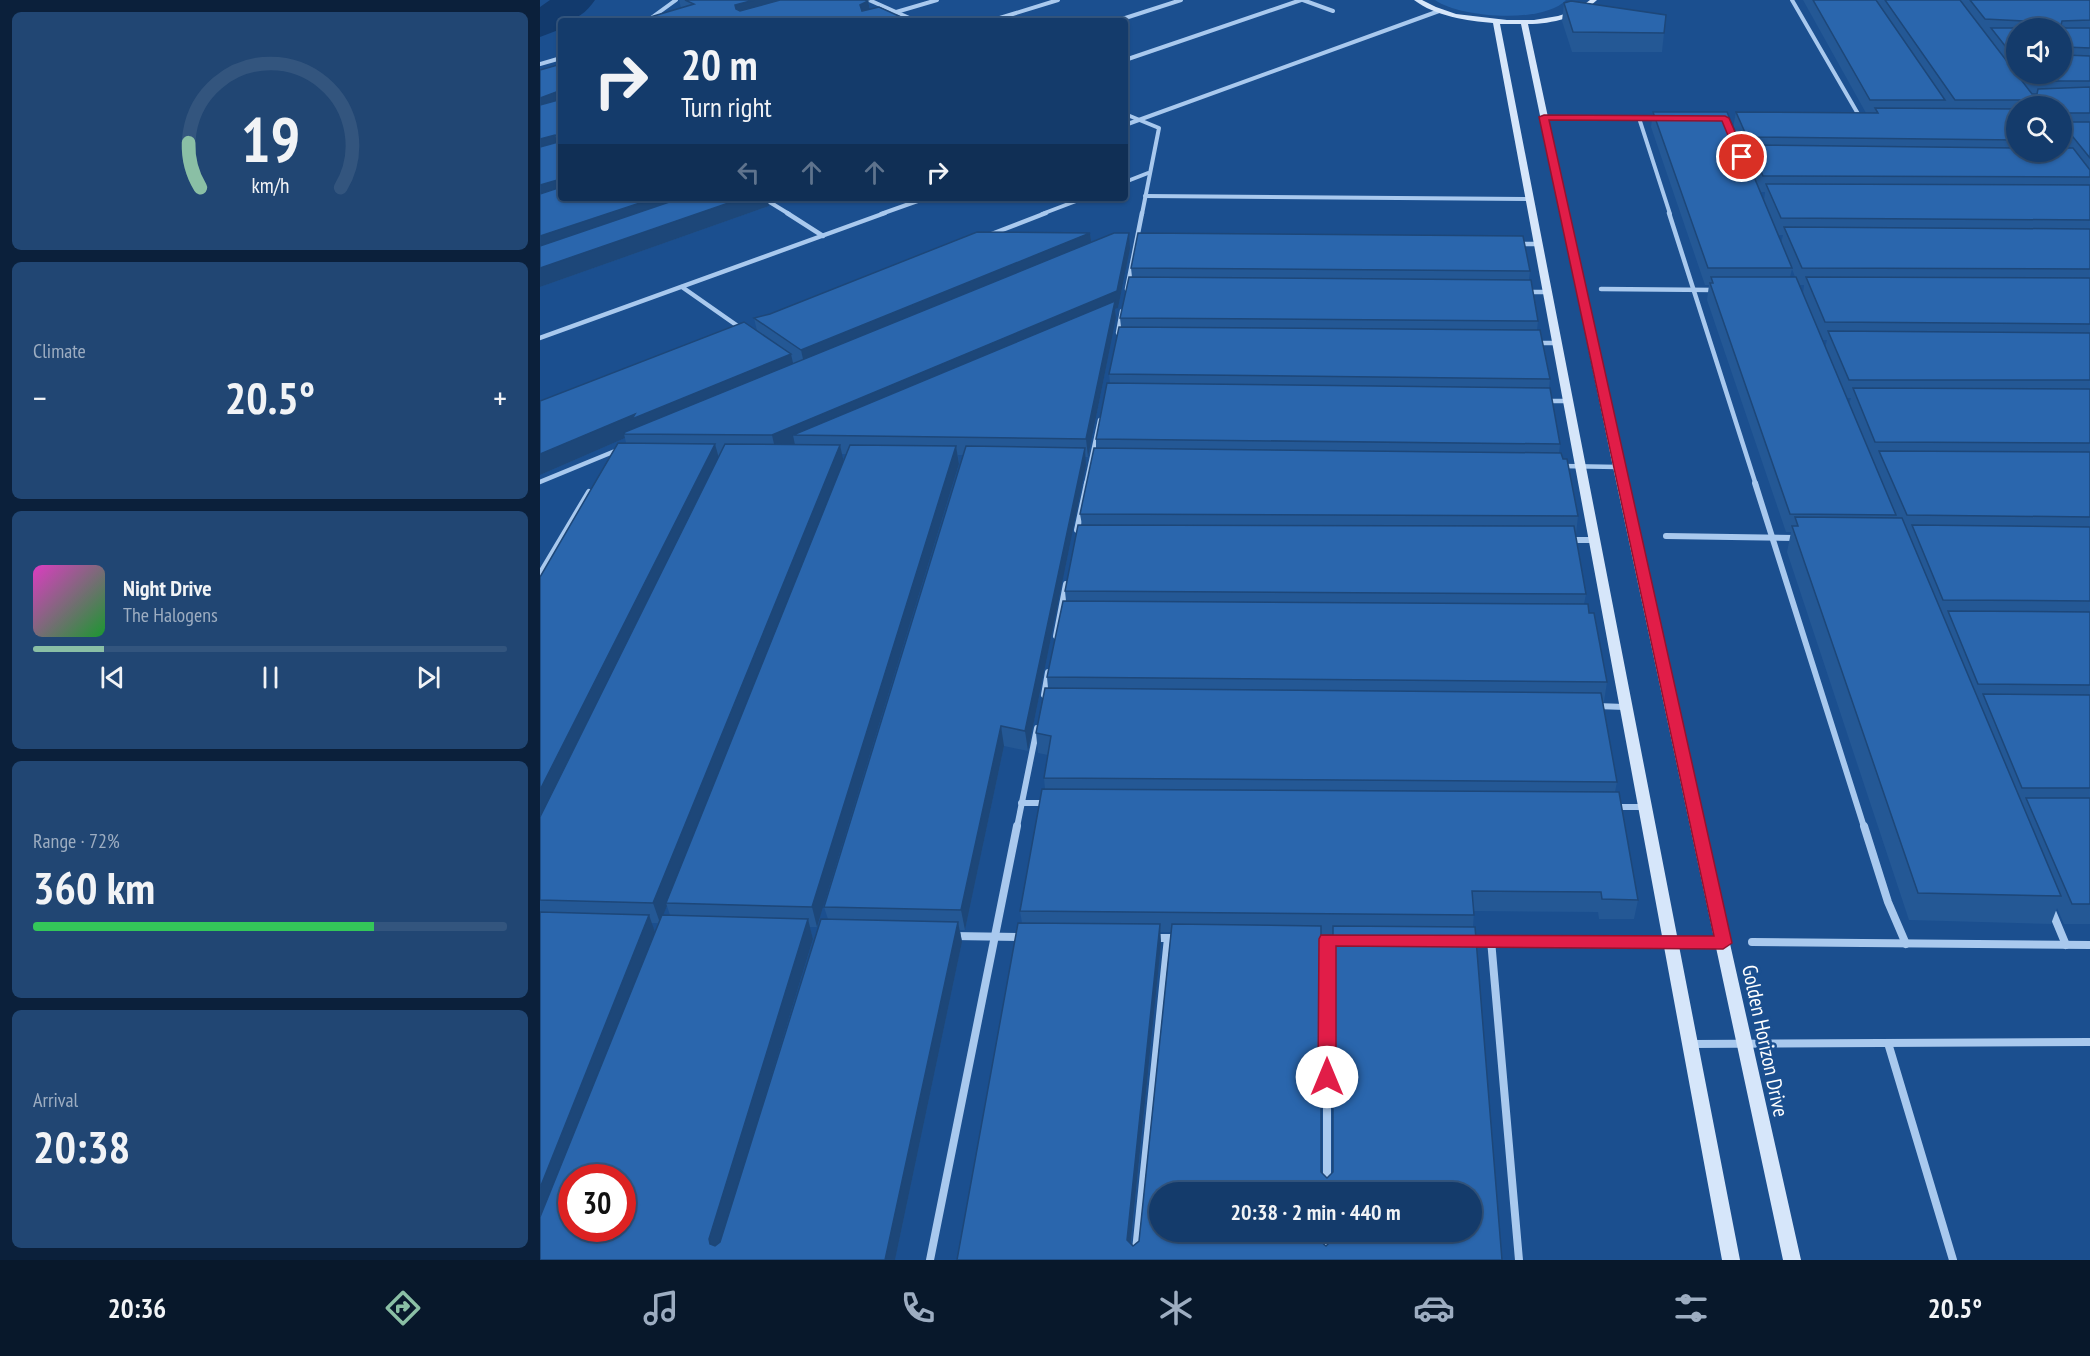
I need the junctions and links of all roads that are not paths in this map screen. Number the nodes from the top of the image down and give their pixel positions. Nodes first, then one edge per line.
1 (676, 0) edge
2 (869, 0) edge
3 (937, 0) edge
4 (1058, 0) edge
5 (1181, 0) edge
6 (1302, 0) edge
7 (1417, 0) edge
8 (1594, 0) edge
9 (1792, 0) edge
10 (685, 3) edge
11 (665, 8) junction
12 (1333, 11) dead end
13 (1439, 11) junction
14 (896, 12) junction
15 (651, 18) edge
16 (876, 18) edge
17 (909, 18) edge
18 (1000, 18) edge
19 (1125, 18) edge
20 (1496, 21) junction
21 (1524, 21) junction
22 (558, 59) edge
23 (1128, 59) edge
24 (542, 64) edge
25 (553, 68) edge
26 (1128, 115) edge
27 (1544, 117) junction
28 (1639, 118) junction
29 (1661, 118) edge
30 (1140, 120) junction
31 (1850, 120) edge
32 (1862, 120) junction
33 (1870, 120) edge
34 (1128, 124) edge
35 (1148, 173) junction
36 (1128, 181) edge
37 (1145, 196) junction
38 (1531, 199) junction
39 (768, 201) edge
40 (918, 201) edge
41 (1076, 201) edge
42 (824, 236) junction
43 (985, 236) edge
44 (1132, 242) junction
45 (1148, 243) edge
46 (1515, 244) edge
47 (1539, 244) junction
48 (682, 287) junction
49 (1127, 289) junction
50 (1138, 289) edge
51 (1601, 289) dead end
52 (1695, 290) junction
53 (1718, 290) edge
54 (1513, 292) edge
55 (1548, 292) junction
56 (1122, 311) junction
57 (1111, 315) edge
58 (754, 326) edge
59 (743, 330) junction
60 (732, 334) edge
61 (752, 336) edge
62 (540, 338) edge
63 (1116, 340) edge
64 (1522, 343) edge
65 (1558, 343) junction
66 (1534, 400) edge
67 (1569, 401) junction
68 (1103, 406) edge
69 (625, 447) edge
70 (604, 456) junction
71 (612, 456) junction
72 (623, 456) edge
73 (1079, 461) edge
74 (1090, 461) junction
75 (1102, 461) edge
76 (606, 466) edge
77 (1558, 466) edge
78 (1582, 466) junction
79 (1618, 467) junction
80 (540, 482) edge
81 (594, 486) edge
82 (1666, 536) dead end
83 (1770, 537) junction
84 (1076, 538) edge
85 (1804, 538) edge
86 (1560, 540) edge
87 (1595, 540) junction
88 (1069, 571) edge
89 (540, 574) edge
90 (1060, 615) junction
91 (1072, 615) edge
92 (1053, 648) edge
93 (1051, 658) edge
94 (1054, 702) edge
95 (1590, 706) edge
96 (1626, 707) junction
97 (1038, 725) edge
98 (1021, 803) junction
99 (1057, 803) edge
100 (1608, 807) edge
101 (1644, 807) junction
102 (2047, 901) edge
103 (948, 936) edge
104 (994, 937) junction
105 (1029, 937) edge
106 (1145, 938) edge
107 (1168, 938) junction
108 (1191, 938) edge
109 (1305, 939) edge
110 (1327, 939) junction
111 (1351, 940) edge
112 (1456, 940) edge
113 (1491, 940) junction
114 (1669, 942) junction
115 (1752, 942) dead end
116 (1723, 943) junction
117 (1906, 944) junction
118 (2066, 945) junction
119 (2090, 945) edge
120 (2090, 1042) edge
121 (1888, 1043) junction
122 (1688, 1044) junction
123 (1745, 1044) junction
124 (1327, 1182) edge
125 (1326, 1242) edge
126 (930, 1260) edge
127 (1135, 1260) edge
128 (1326, 1260) edge
129 (1519, 1260) edge
130 (1731, 1260) edge
131 (1792, 1260) edge
132 (1953, 1260) edge

1 - 11 street
2 - 14 street
3 - 14 street
4 - 18 street
5 - 19 street
6 - 12 street
6 - 23 street
7 - 13 street
8 - 21 street
9 - 32 street
10 - 11 street
11 - 15 street
13 - 20 street
13 - 30 street
14 - 16 street
14 - 17 street
20 - 21 street
20 - 38 street
21 - 27 street, Golden Horizon Drive
22 - 24 street
24 - 25 street
26 - 30 street
27 - 28 street
27 - 79 street, Golden Horizon Drive
28 - 29 street
28 - 52 street
30 - 34 street
30 - 35 street
31 - 32 street
32 - 33 street
35 - 36 street
35 - 37 street
37 - 38 street
37 - 44 street
38 - 47 street
39 - 42 street
40 - 42 street
41 - 43 street
42 - 48 street
44 - 45 street
44 - 49 street
46 - 47 street
47 - 55 street
48 - 59 street
48 - 62 street
49 - 50 street
49 - 56 street
51 - 52 street
52 - 53 street
52 - 83 street
54 - 55 street
55 - 65 street
56 - 57 street
56 - 63 street
58 - 59 street
59 - 60 street
59 - 61 street
64 - 65 street
65 - 67 street
66 - 67 street
67 - 78 street
68 - 74 street
69 - 70 street
70 - 71 street
70 - 80 street
71 - 72 street
71 - 76 street
73 - 74 street
74 - 75 street
74 - 84 street
77 - 78 street
78 - 79 street
78 - 87 street
79 - 116 street, Golden Horizon Drive
81 - 89 street
82 - 83 street
83 - 85 street
83 - 117 street
86 - 87 street
87 - 96 street
88 - 90 street
90 - 91 street
90 - 92 street
93 - 94 street
95 - 96 street
96 - 101 street
97 - 98 street
98 - 99 street
98 - 104 street
100 - 101 street
101 - 114 street
102 - 118 street
103 - 104 street
104 - 105 street
104 - 126 street
106 - 107 street
107 - 108 street
107 - 127 street
109 - 110 street
110 - 111 street
110 - 124 street
112 - 113 street
113 - 114 street
113 - 129 street
114 - 116 street
114 - 122 street
115 - 117 street
116 - 123 street, Golden Horizon Drive
117 - 118 street
118 - 119 street
120 - 121 street
121 - 123 street
121 - 132 street
122 - 123 street
122 - 130 street
123 - 131 street, Golden Horizon Drive
125 - 128 street

